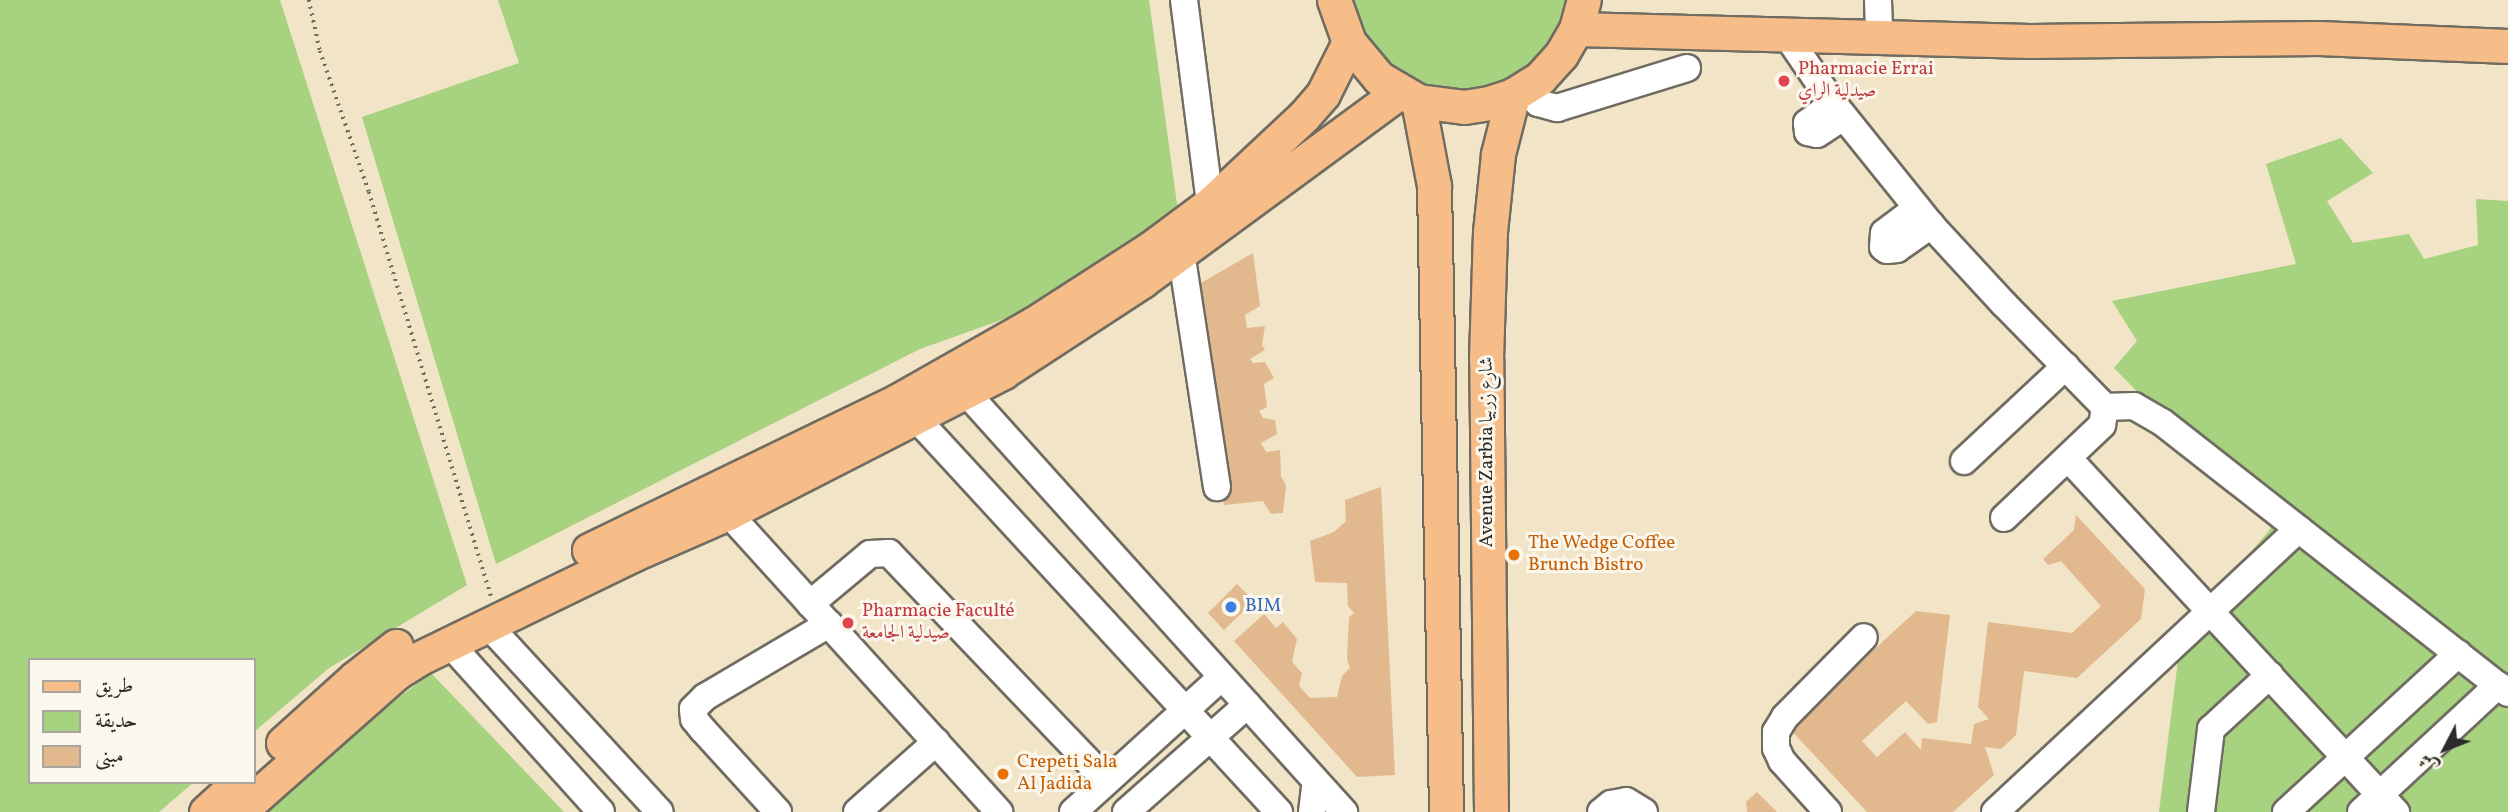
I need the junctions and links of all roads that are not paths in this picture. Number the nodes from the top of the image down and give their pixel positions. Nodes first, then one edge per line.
1 (1184, 0) edge
2 (1334, 0) edge
3 (1878, 0) edge
4 (1580, 14) edge
5 (1784, 33) junction
6 (1879, 35) junction
7 (1349, 42) junction
8 (2508, 46) edge
9 (1687, 68) dead end
10 (1519, 91) junction
11 (1409, 96) junction
12 (1210, 204) junction
13 (1181, 252) junction
14 (2066, 366) junction
15 (956, 383) junction
16 (2105, 407) junction
17 (908, 409) junction
18 (2068, 458) junction
19 (1964, 461) dead end
20 (1217, 487) dead end
21 (728, 513) junction
22 (2004, 518) dead end
23 (2298, 529) junction
24 (810, 604) junction
25 (489, 611) junction
26 (2211, 612) junction
27 (829, 624) junction
28 (1864, 637) dead end
29 (449, 643) junction
30 (2458, 654) junction
31 (2270, 675) junction
32 (1222, 677) junction
33 (2503, 689) edge
34 (1247, 705) junction
35 (1185, 711) junction
36 (1210, 738) junction
37 (936, 742) junction
38 (2346, 758) junction
39 (256, 767) edge
40 (1107, 781) junction
41 (1316, 781) junction
42 (237, 784) edge
43 (2379, 806) edge
44 (2003, 809) edge
45 (206, 812) edge
46 (239, 812) edge
47 (601, 812) edge
48 (660, 812) edge
49 (778, 812) edge
50 (858, 812) edge
51 (999, 812) edge
52 (1073, 812) edge
53 (1126, 812) edge
54 (1279, 812) edge
55 (1312, 812) edge
56 (1344, 812) edge
57 (1446, 812) edge
58 (1491, 812) edge
59 (1601, 812) edge
60 (1644, 812) edge
61 (1828, 812) edge
62 (2201, 812) edge
63 (2286, 812) edge

1 - 12 street
2 - 7 main road
3 - 6 street
4 - 5 main road
4 - 10 main road
5 - 6 main road
5 - 14 street
6 - 8 main road
7 - 11 main road
7 - 12 main road
9 - 10 street
10 - 11 main road
10 - 58 main road, Avenue Zarbia شارع زربيا
11 - 13 main road
11 - 57 main road
12 - 15 main road
13 - 15 main road
13 - 20 street
14 - 16 street
14 - 19 street
15 - 17 main road
15 - 32 street
16 - 18 street
16 - 23 street
17 - 21 main road
17 - 25 main road
17 - 35 street
18 - 22 street
18 - 26 street
21 - 24 street
21 - 25 main road
23 - 26 street
23 - 30 street
24 - 27 street
24 - 40 street
25 - 29 main road
25 - 39 main road
25 - 48 street
26 - 31 street
26 - 44 street
27 - 37 street
27 - 49 street
28 - 61 street
29 - 46 main road
29 - 47 street
30 - 33 street
30 - 38 street
31 - 38 street
31 - 62 street
32 - 34 street
32 - 35 street
33 - 43 street
34 - 36 street
34 - 41 street
35 - 36 street
35 - 40 street
36 - 53 street
36 - 54 street
37 - 50 street
37 - 51 street
38 - 43 street
38 - 63 street
40 - 52 street
41 - 55 street
41 - 56 street
42 - 45 main road
59 - 60 street

